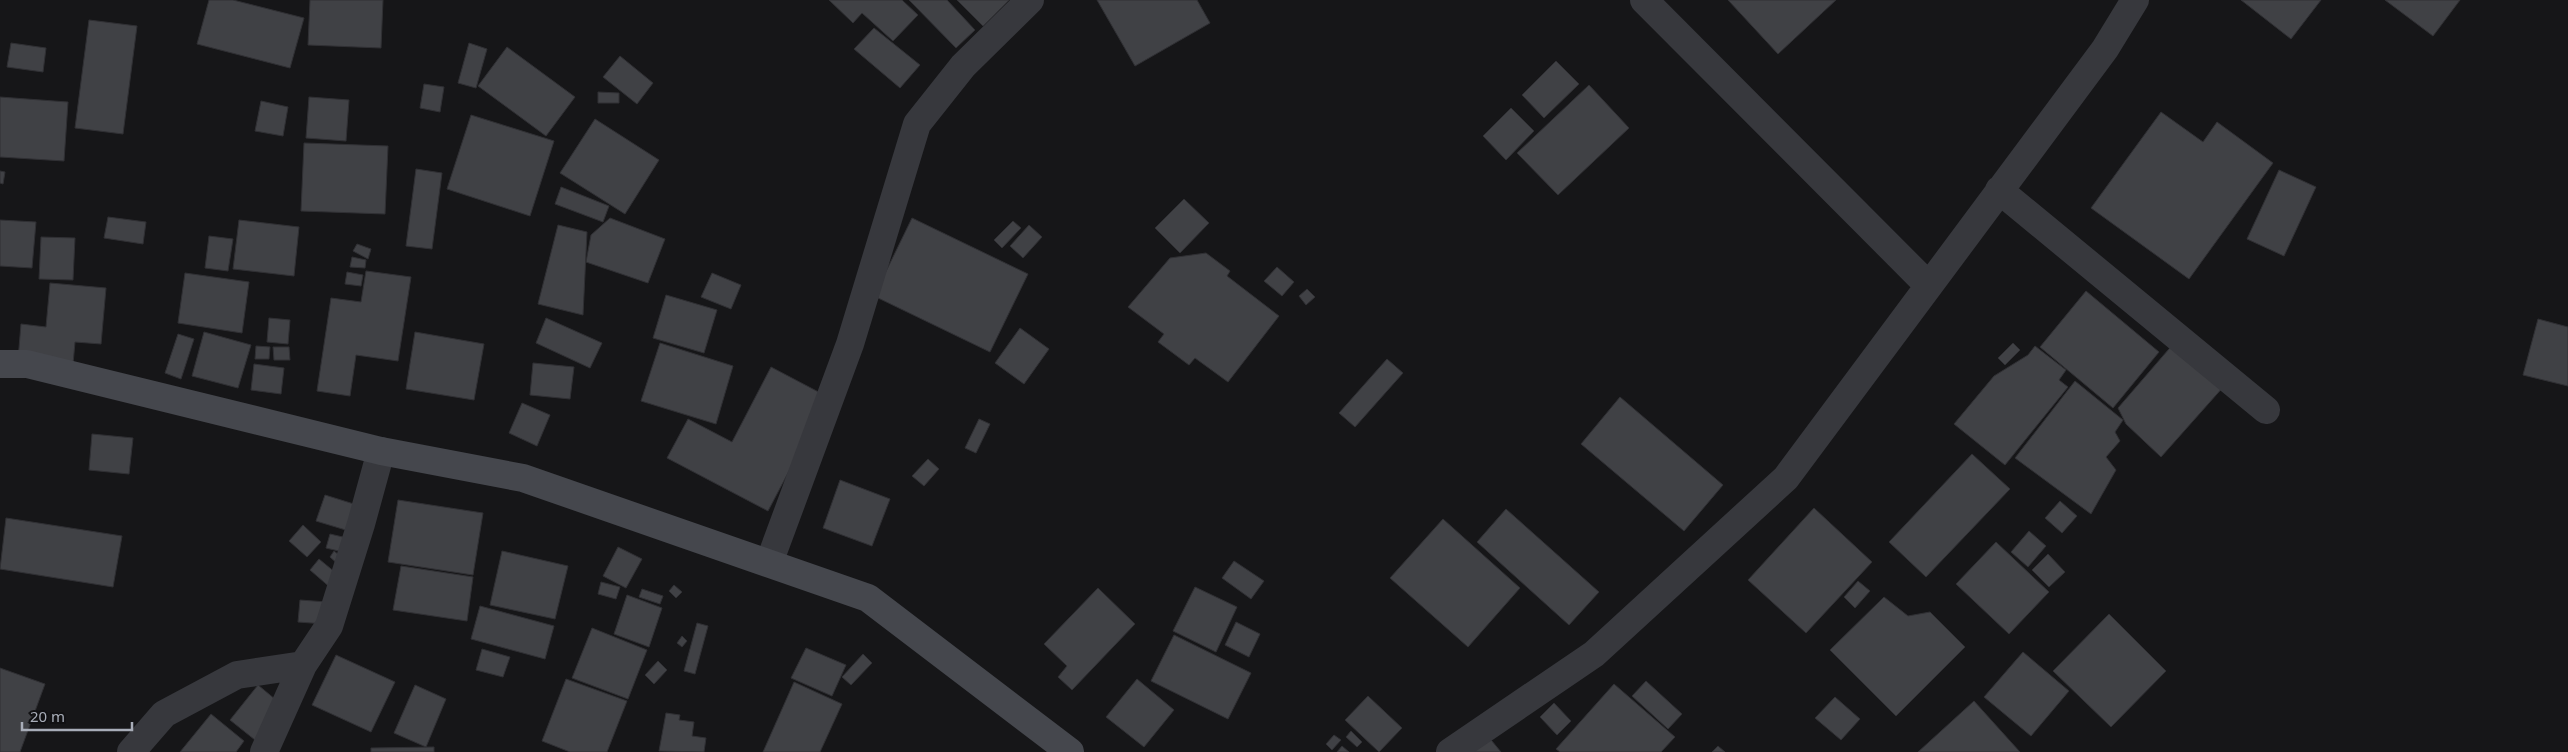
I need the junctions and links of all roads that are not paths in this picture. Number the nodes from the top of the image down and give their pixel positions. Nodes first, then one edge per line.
1 (1030, 0) edge
2 (1644, 0) edge
3 (2135, 0) edge
4 (1999, 190) junction
5 (1928, 285) junction
6 (0, 364) edge
7 (2266, 410) dead end
8 (381, 451) junction
9 (769, 563) junction
10 (303, 665) junction
11 (131, 752) edge
12 (264, 752) edge
13 (1070, 752) edge
14 (1450, 752) edge

1 - 9 street
2 - 5 street
3 - 4 street
4 - 5 street
4 - 7 street
5 - 14 street
6 - 8 main road
8 - 9 main road
8 - 10 street
9 - 13 main road
10 - 11 street
10 - 12 street

